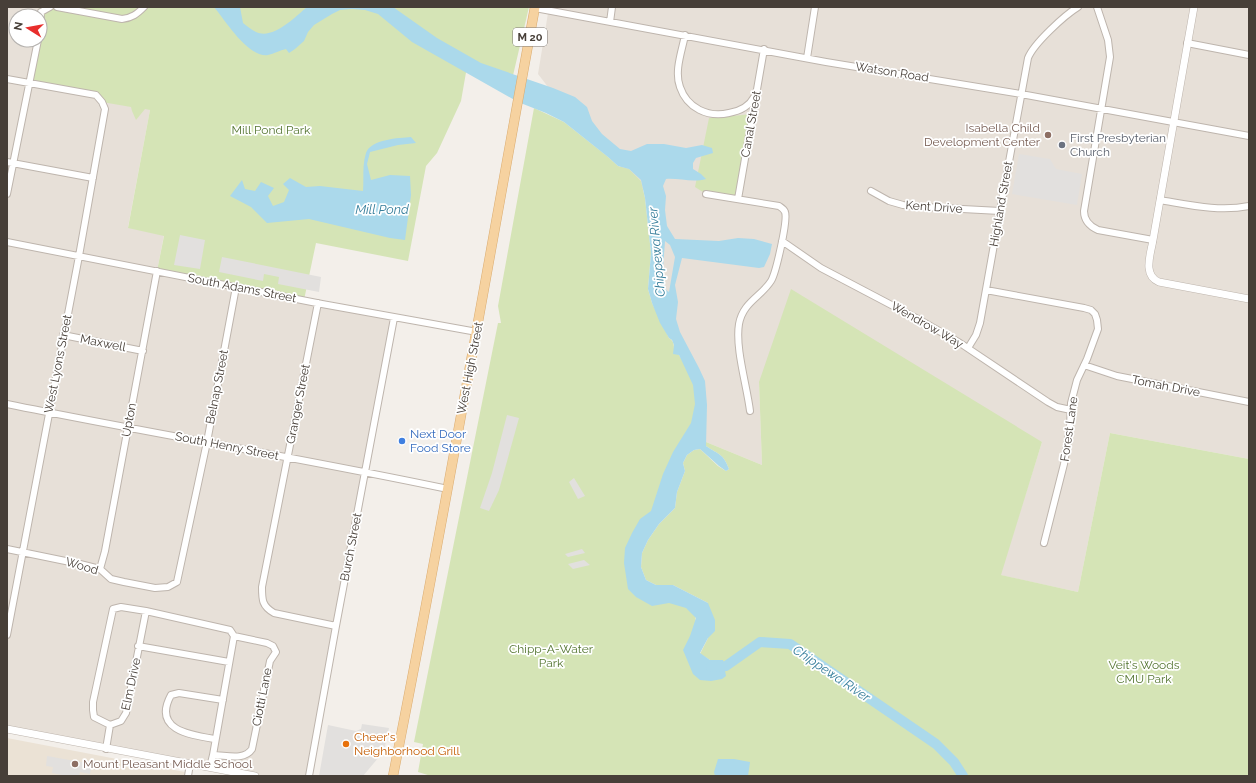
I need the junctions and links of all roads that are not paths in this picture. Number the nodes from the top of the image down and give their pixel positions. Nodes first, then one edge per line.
1 (57, 7) edge
2 (144, 7) edge
3 (612, 7) edge
4 (815, 7) edge
5 (1078, 7) edge
6 (1097, 7) edge
7 (1194, 7) edge
8 (535, 8) edge
9 (1070, 9) edge
10 (610, 22) junction
11 (685, 35) junction
12 (1187, 43) junction
13 (37, 48) edge
14 (764, 49) junction
15 (1249, 54) edge
16 (807, 58) junction
17 (7, 79) edge
18 (30, 83) junction
19 (756, 94) junction
20 (1021, 94) junction
21 (1102, 108) junction
22 (1174, 122) junction
23 (1249, 136) edge
24 (7, 162) edge
25 (14, 163) junction
26 (93, 178) junction
27 (871, 191) dead end
28 (7, 194) edge
29 (706, 194) dead end
30 (738, 199) junction
31 (1160, 200) junction
32 (1249, 206) edge
33 (1000, 211) junction
34 (782, 240) junction
35 (1153, 240) junction
36 (7, 242) edge
37 (79, 256) junction
38 (157, 271) junction
39 (236, 287) junction
40 (986, 290) junction
41 (1249, 299) edge
42 (318, 303) junction
43 (394, 318) junction
44 (477, 332) junction
45 (63, 335) junction
46 (968, 348) junction
47 (143, 351) junction
48 (1084, 364) junction
49 (1249, 402) edge
50 (7, 404) edge
51 (1071, 410) junction
52 (750, 411) dead end
53 (49, 413) junction
54 (128, 428) junction
55 (207, 442) junction
56 (287, 457) junction
57 (365, 471) junction
58 (448, 489) junction
59 (1044, 543) dead end
60 (7, 549) edge
61 (22, 551) junction
62 (100, 569) junction
63 (177, 582) joint
64 (146, 611) junction
65 (336, 626) junction
66 (7, 635) edge
67 (234, 636) junction
68 (138, 646) junction
69 (229, 662) junction
70 (223, 700) junction
71 (110, 725) junction
72 (7, 729) edge
73 (216, 740) junction
74 (106, 749) junction
75 (213, 755) junction
76 (190, 764) junction
77 (210, 767) junction
78 (188, 776) edge
79 (255, 776) edge
80 (309, 776) edge
81 (393, 776) edge

1 - 2 street
3 - 10 street
4 - 16 street
5 - 9 street, Highland Street
6 - 21 street
7 - 12 street
8 - 10 street, Watson Road
8 - 44 main road, West High Street / M 20
9 - 20 street, Highland Street
10 - 11 street, Watson Road
11 - 14 street, Watson Road
11 - 19 street
12 - 15 street
12 - 22 street
13 - 18 street
14 - 16 street, Watson Road
14 - 19 street, Canal Street
16 - 20 street, Watson Road
17 - 18 street
18 - 25 street
18 - 26 street, West Lyons Street
19 - 30 street, Canal Street
20 - 21 street, Watson Road
20 - 33 street, Highland Street
21 - 22 street, Watson Road
21 - 35 street
22 - 23 street, Watson Road
22 - 31 street
24 - 25 street
25 - 26 street
25 - 28 street
26 - 37 street, West Lyons Street
27 - 33 street, Kent Drive
29 - 30 street
30 - 34 street
31 - 32 street
31 - 35 street
33 - 40 street, Highland Street
34 - 46 street, Wendrow Way
34 - 52 street
35 - 41 street
36 - 37 street, South Adams Street
37 - 38 street, South Adams Street
37 - 45 street, West Lyons Street
38 - 39 street, South Adams Street
38 - 47 street, Upton
39 - 42 street, South Adams Street
39 - 55 street, Belnap Street
40 - 46 street, Highland Street
40 - 48 street, Forest Lane
42 - 43 street, South Adams Street
42 - 56 street, Granger Street
43 - 44 street, South Adams Street
43 - 57 street, Burch Street
44 - 58 main road, West High Street / M 20
45 - 47 street, Maxwell
45 - 53 street, West Lyons Street
46 - 51 street, Wendrow Way
47 - 54 street, Upton
48 - 49 street, Tomah Drive
48 - 51 street, Forest Lane
50 - 53 street, South Henry Street
51 - 59 street, Forest Lane
53 - 54 street, South Henry Street
53 - 61 street, West Lyons Street
54 - 55 street, South Henry Street
54 - 62 street, Upton
55 - 56 street, South Henry Street
55 - 63 street, Belnap Street
56 - 57 street, South Henry Street
56 - 65 street, Granger Street
57 - 58 street, South Henry Street
57 - 65 street, Burch Street
58 - 81 main road, West High Street / M 20
60 - 61 street, Wood
61 - 62 street, Wood
61 - 66 street, West Lyons Street
62 - 63 street, Wood
64 - 67 street
64 - 68 street, Elm Drive
64 - 71 street
65 - 80 street, Burch Street
67 - 69 street
67 - 75 street, Ciotti Lane
68 - 69 street
68 - 71 street, Elm Drive
69 - 70 street
70 - 73 street
70 - 73 street
71 - 74 street
72 - 74 street
73 - 75 street
74 - 76 street
75 - 77 street
76 - 77 street
76 - 78 street
77 - 79 street

